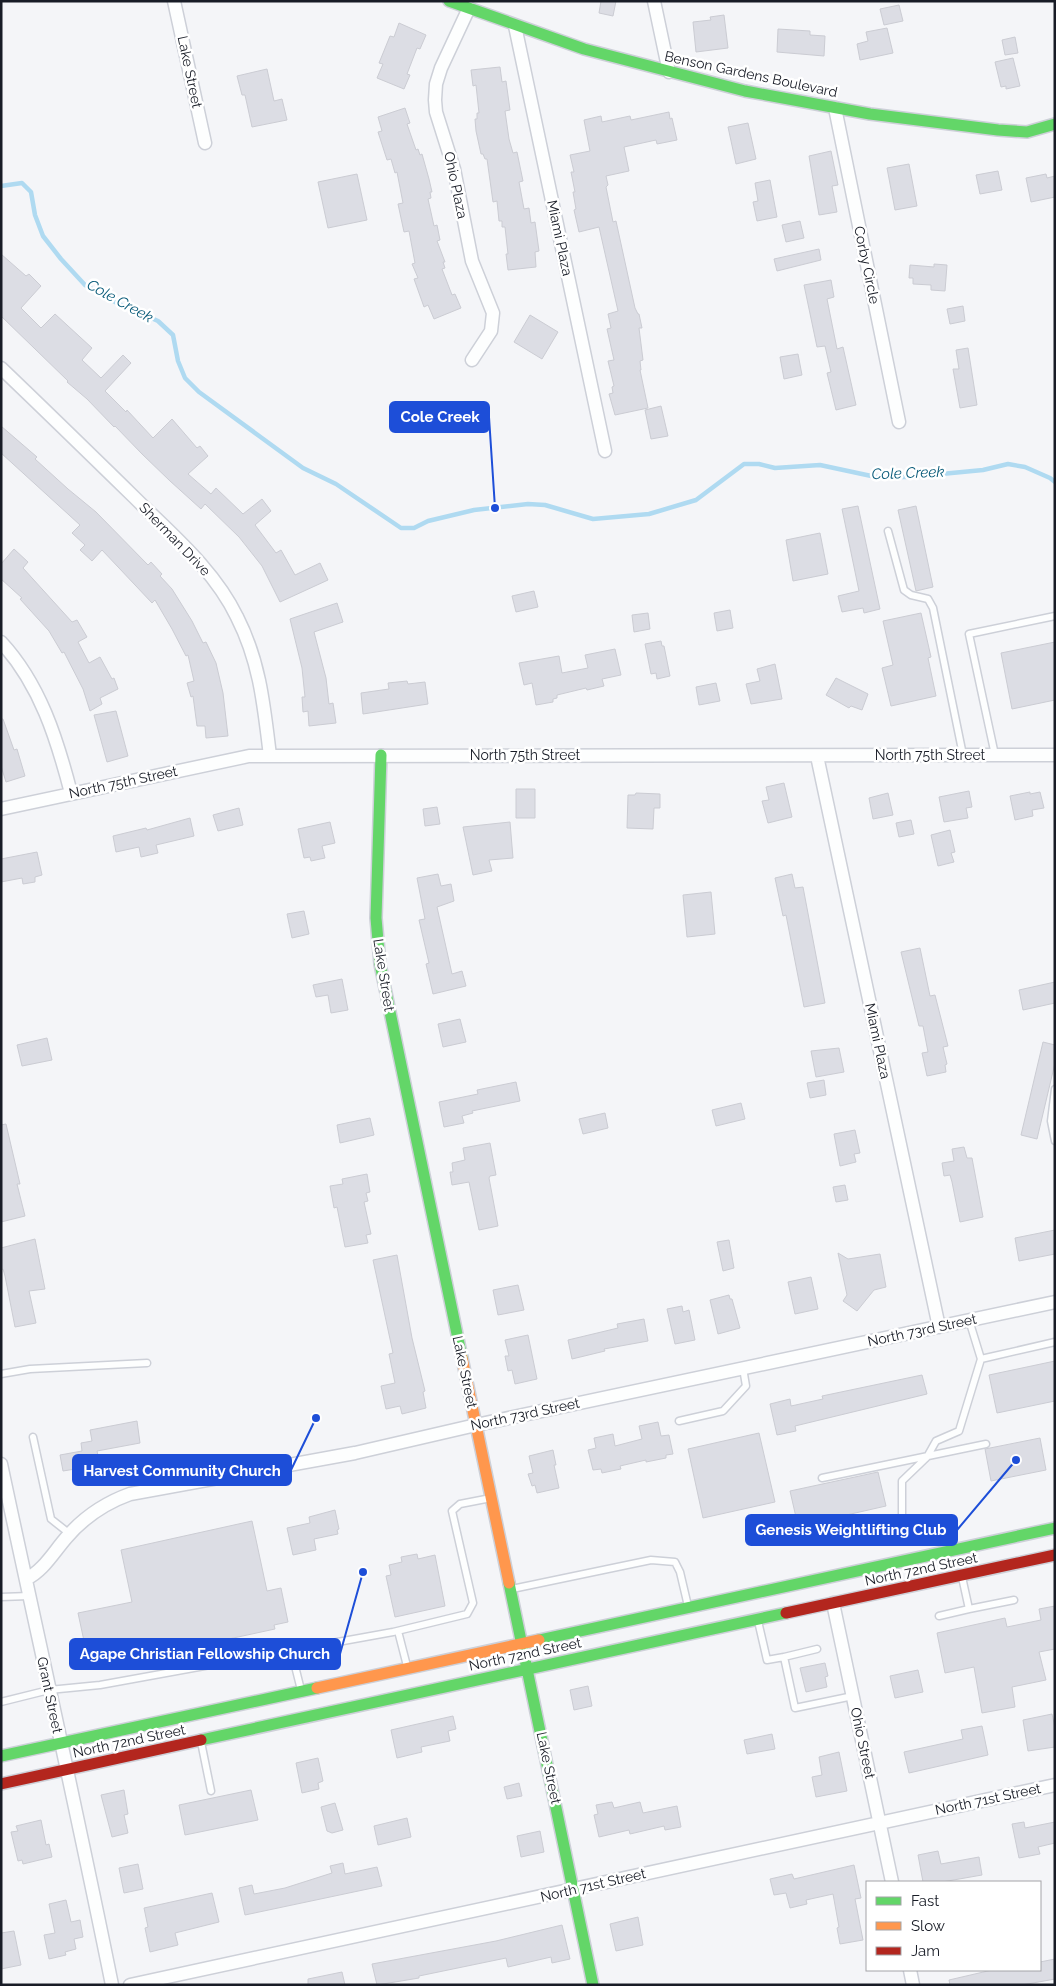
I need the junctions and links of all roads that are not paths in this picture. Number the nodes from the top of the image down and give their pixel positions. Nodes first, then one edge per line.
1 (174, 1) edge
2 (450, 1) edge
3 (654, 1) edge
4 (469, 8) junction
5 (515, 26) junction
6 (669, 72) junction
7 (835, 108) junction
8 (1055, 124) edge
9 (205, 143) dead end
10 (472, 360) dead end
11 (1, 368) edge
12 (899, 422) dead end
13 (605, 451) dead end
14 (888, 530) dead end
15 (1055, 616) edge
16 (1, 642) edge
17 (381, 755) junction
18 (963, 755) junction
19 (995, 755) junction
20 (1055, 755) edge
21 (270, 756) junction
22 (817, 756) junction
23 (71, 793) junction
24 (1, 809) edge
25 (1055, 1089) edge
26 (1055, 1141) edge
27 (1055, 1302) edge
28 (969, 1320) junction
29 (939, 1327) junction
30 (1055, 1342) edge
31 (981, 1359) junction
32 (147, 1363) dead end
33 (743, 1368) junction
34 (1, 1374) edge
35 (680, 1421) dead end
36 (476, 1425) junction
37 (33, 1436) dead end
38 (986, 1444) dead end
39 (927, 1457) junction
40 (1, 1464) edge
41 (822, 1478) dead end
42 (491, 1498) junction
43 (5, 1503) edge
44 (902, 1521) dead end
45 (1055, 1528) edge
46 (70, 1534) junction
47 (1055, 1555) edge
48 (962, 1576) junction
49 (26, 1579) junction
50 (511, 1589) junction
51 (29, 1596) junction
52 (1, 1597) edge
53 (1014, 1600) dead end
54 (834, 1603) junction
55 (688, 1608) junction
56 (969, 1609) junction
57 (940, 1616) dead end
58 (757, 1620) junction
59 (398, 1631) junction
60 (523, 1643) junction
61 (817, 1649) dead end
62 (290, 1650) junction
63 (784, 1657) junction
64 (408, 1668) junction
65 (528, 1669) junction
66 (49, 1690) junction
67 (301, 1691) junction
68 (853, 1696) junction
69 (1, 1702) edge
70 (201, 1740) junction
71 (60, 1743) junction
72 (1, 1756) edge
73 (68, 1769) junction
74 (1, 1784) edge
75 (1055, 1785) edge
76 (211, 1791) dead end
77 (879, 1823) junction
78 (892, 1881) edge
79 (574, 1889) junction
80 (910, 1971) edge
81 (112, 1985) edge
82 (130, 1985) edge
83 (593, 1985) edge
84 (913, 1985) edge

1 - 9 street, Lake Street
2 - 4 main road, Benson Gardens Boulevard
3 - 6 street
4 - 5 main road, Benson Gardens Boulevard
4 - 10 street, Ohio Plaza
5 - 6 main road, Benson Gardens Boulevard
5 - 13 street, Miami Plaza
6 - 7 main road, Benson Gardens Boulevard
7 - 8 main road, Benson Gardens Boulevard
7 - 12 street, Corby Circle
11 - 21 street, Sherman Drive
14 - 18 lane
15 - 19 lane
16 - 23 street
17 - 21 street, North 75th Street
17 - 22 street, North 75th Street
17 - 36 main road, Lake Street
18 - 19 street, North 75th Street
18 - 22 street, North 75th Street
19 - 20 street, North 75th Street
21 - 23 street, North 75th Street
22 - 29 street, Miami Plaza
23 - 24 street, North 75th Street
25 - 26 lane
27 - 28 street, North 73rd Street
28 - 29 street, North 73rd Street
28 - 31 lane
29 - 33 street, North 73rd Street
30 - 31 lane
31 - 39 lane
32 - 34 lane
33 - 35 lane
33 - 36 street, North 73rd Street
36 - 42 main road, Lake Street
36 - 46 street, North 73rd Street
37 - 46 lane
38 - 39 lane
39 - 41 lane
39 - 44 lane
40 - 43 street, Grant Street
42 - 50 main road, Lake Street
42 - 59 lane
43 - 49 street, Grant Street
45 - 55 main road, North 72nd Street
46 - 49 street, North 73rd Street
47 - 48 main road, North 72nd Street
48 - 54 main road, North 72nd Street
48 - 56 lane
49 - 51 street, Grant Street
50 - 55 lane
50 - 60 main road, Lake Street
51 - 52 lane
51 - 66 street, Grant Street
53 - 56 lane
54 - 58 main road, North 72nd Street
54 - 68 street, Ohio Street
55 - 60 main road, North 72nd Street
56 - 57 lane
58 - 63 lane
58 - 65 main road, North 72nd Street
59 - 62 lane
59 - 64 lane
60 - 64 main road, North 72nd Street
60 - 65 main road, Lake Street
61 - 63 lane
62 - 66 lane
62 - 67 lane
63 - 68 lane
64 - 67 main road, North 72nd Street
65 - 70 main road, North 72nd Street
65 - 79 main road, Lake Street
66 - 69 lane
66 - 71 street, Grant Street
67 - 71 main road, North 72nd Street
68 - 77 street, Ohio Street
70 - 73 main road, North 72nd Street
70 - 76 lane
71 - 72 main road, North 72nd Street
71 - 73 street, Grant Street
73 - 74 main road, North 72nd Street
73 - 81 street, Grant Street
75 - 77 street, North 71st Street
77 - 78 street, Ohio Street
77 - 79 street, North 71st Street
79 - 82 street, North 71st Street
79 - 83 main road, Lake Street
80 - 84 street

